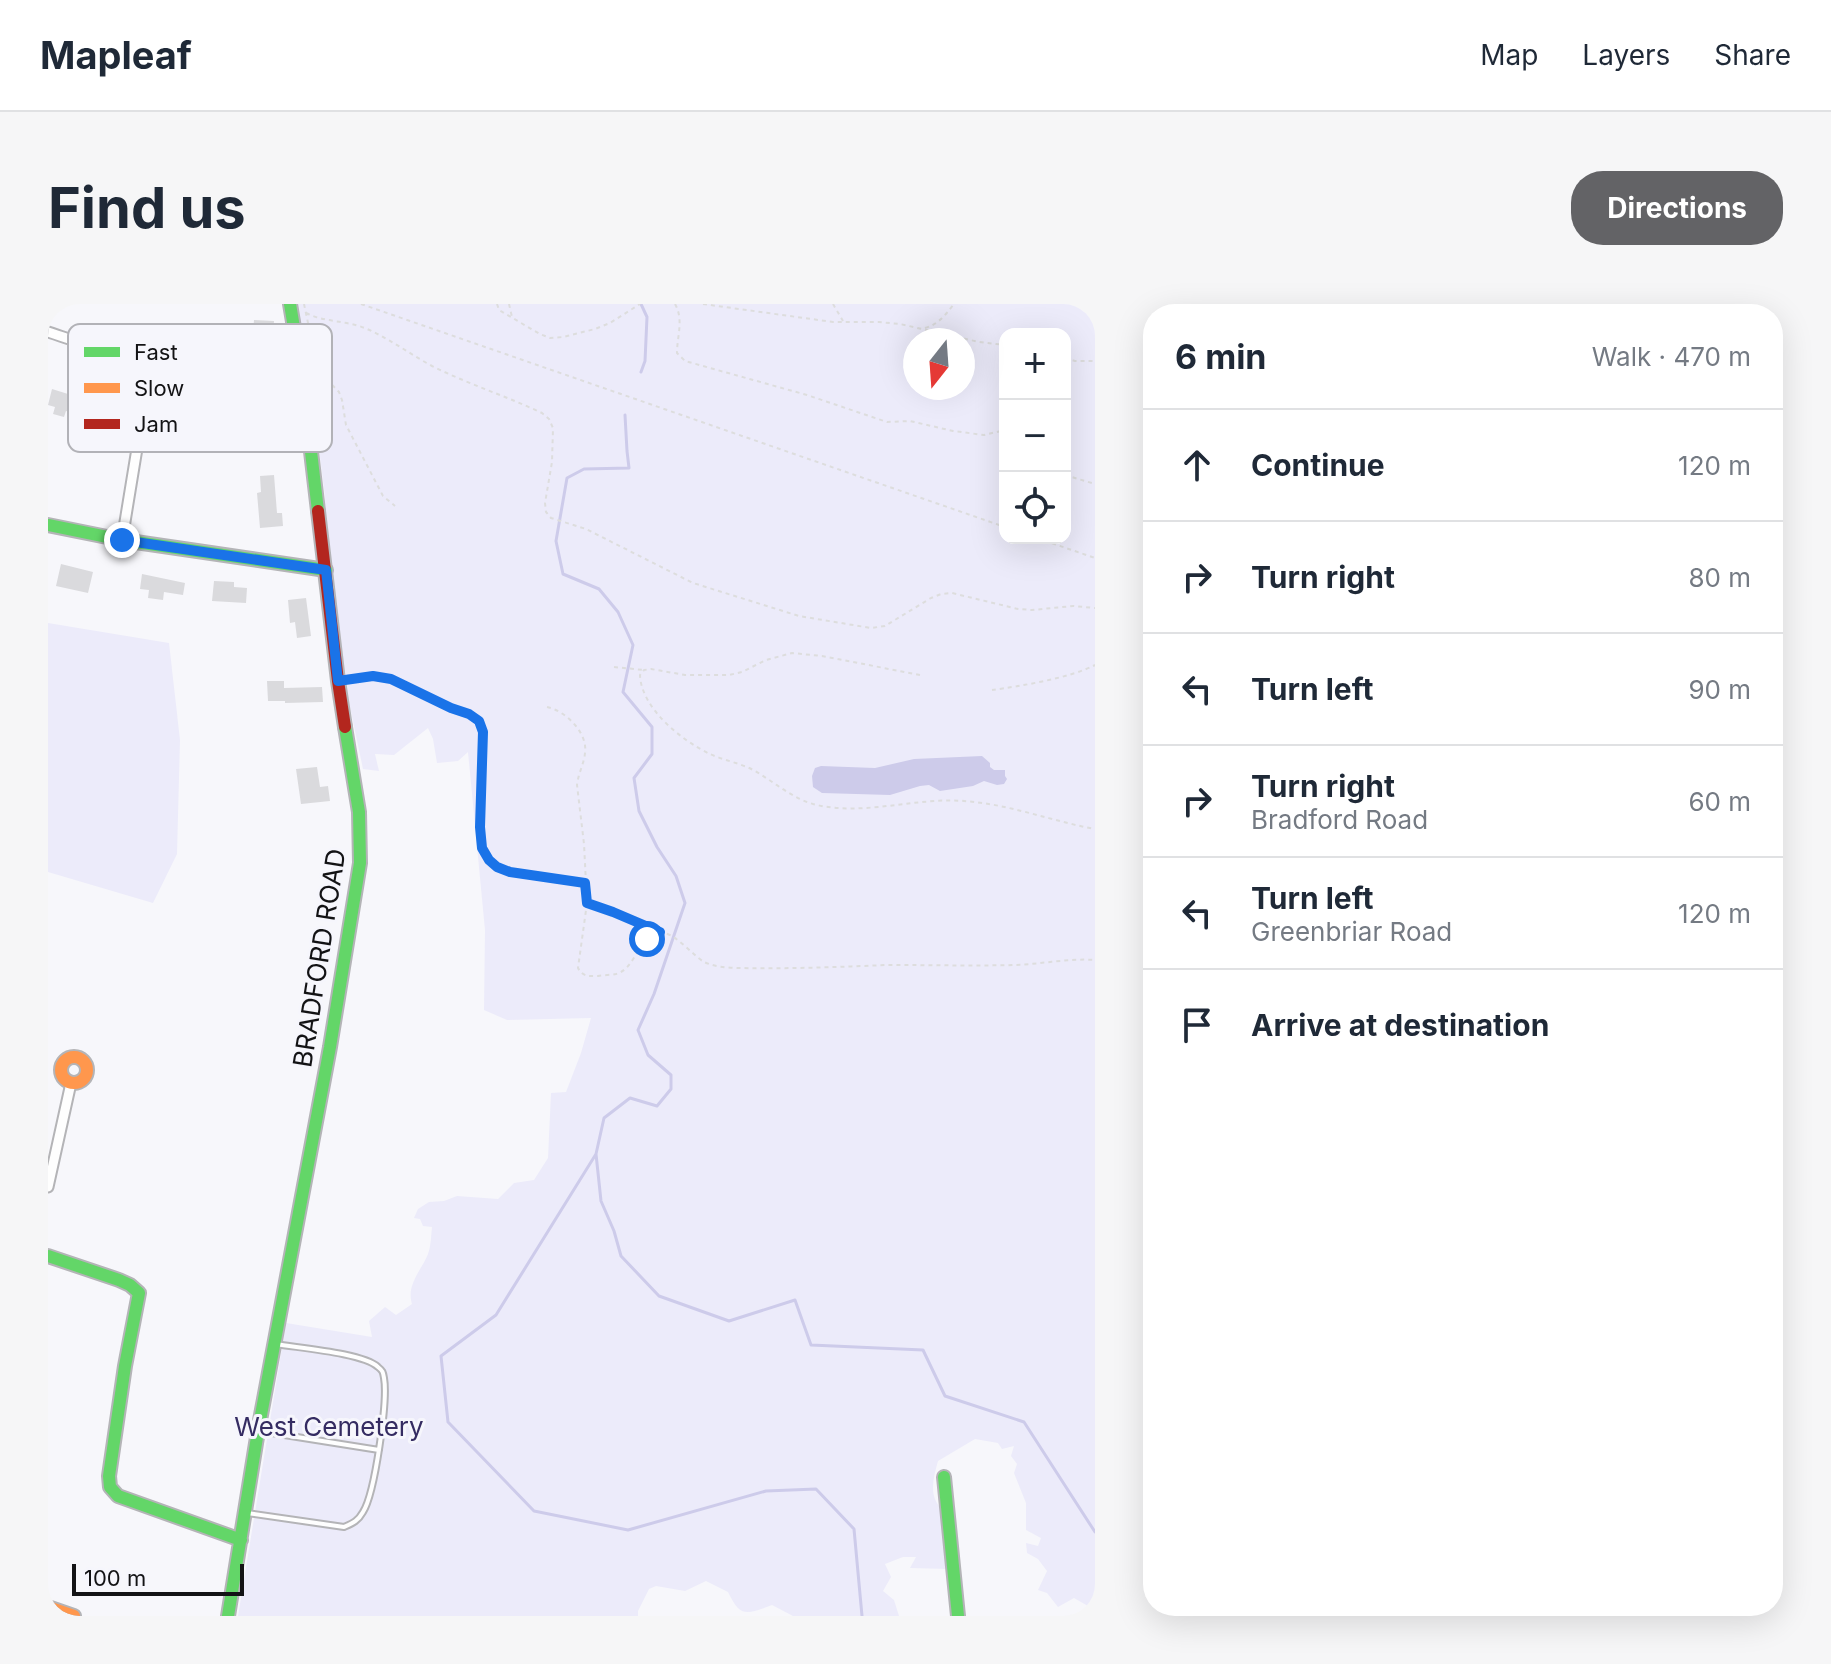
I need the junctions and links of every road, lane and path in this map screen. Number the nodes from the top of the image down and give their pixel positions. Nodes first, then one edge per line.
1 (290, 304) edge
2 (304, 304) edge
3 (361, 304) edge
4 (497, 304) edge
5 (509, 304) edge
6 (640, 304) edge
7 (675, 304) edge
8 (703, 304) edge
9 (833, 304) edge
10 (954, 304) edge
11 (306, 313) junction
12 (512, 318) junction
13 (844, 322) junction
14 (293, 324) edge
15 (308, 324) edge
16 (918, 328) edge
17 (925, 328) edge
18 (48, 332) edge
19 (68, 339) edge
20 (975, 341) edge
21 (999, 344) edge
22 (1071, 360) edge
23 (1095, 361) edge
24 (332, 385) edge
25 (999, 431) edge
26 (136, 452) edge
27 (311, 452) edge
28 (1071, 477) edge
29 (1095, 484) edge
30 (395, 506) dead end
31 (48, 525) edge
32 (999, 525) edge
33 (122, 540) junction
34 (1054, 544) edge
35 (1095, 558) edge
36 (326, 570) junction
37 (1095, 608) edge
38 (1095, 665) edge
39 (614, 667) dead end
40 (644, 670) junction
41 (920, 675) dead end
42 (338, 681) junction
43 (992, 690) dead end
44 (547, 707) dead end
45 (1095, 829) edge
46 (585, 883) junction
47 (587, 903) junction
48 (660, 932) junction
49 (1095, 960) edge
50 (71, 1083) dead end
51 (48, 1187) edge
52 (48, 1256) edge
53 (274, 1344) junction
54 (258, 1431) junction
55 (379, 1450) junction
56 (944, 1477) dead end
57 (245, 1513) junction
58 (241, 1540) junction
59 (48, 1607) edge
60 (74, 1616) edge
61 (228, 1616) edge
62 (958, 1616) edge

1 - 14 street, BRADFORD ROAD
2 - 11 path
3 - 32 path
4 - 12 path
5 - 12 path
6 - 12 path
7 - 25 path
8 - 13 path
9 - 13 path
10 - 17 path
11 - 15 path
11 - 37 path
13 - 16 path
18 - 19 street
20 - 21 path
22 - 23 path
24 - 30 path
26 - 33 street
27 - 36 street, BRADFORD ROAD
28 - 29 path
31 - 33 street
33 - 36 street
34 - 35 path
36 - 42 street, BRADFORD ROAD
38 - 43 path
39 - 40 path
40 - 41 path
40 - 45 path
42 - 46 path
42 - 53 street, BRADFORD ROAD
44 - 46 path
46 - 47 path
47 - 48 path
47 - 48 path
48 - 49 path
50 - 51 street
52 - 58 street
53 - 54 street, BRADFORD ROAD
53 - 55 lane
54 - 55 lane
54 - 57 street, BRADFORD ROAD
55 - 57 lane
56 - 62 street
57 - 58 street, BRADFORD ROAD
58 - 61 street, BRADFORD ROAD
59 - 60 street

